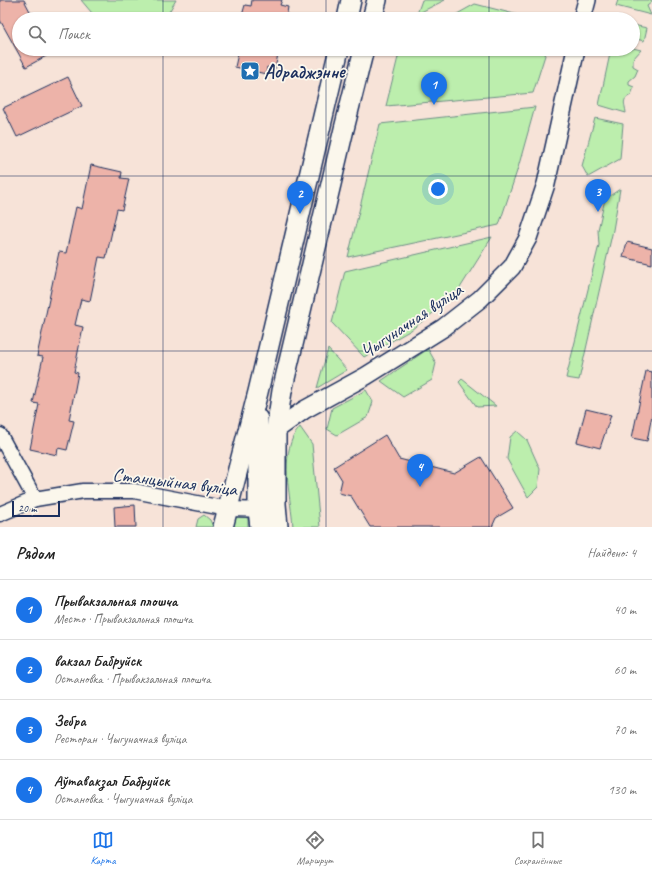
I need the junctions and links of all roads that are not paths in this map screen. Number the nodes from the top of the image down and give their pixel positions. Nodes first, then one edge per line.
1 (351, 0) edge
2 (377, 0) edge
3 (587, 0) edge
4 (348, 12) edge
5 (374, 12) edge
6 (584, 12) edge
7 (338, 56) edge
8 (362, 56) edge
9 (574, 56) edge
10 (258, 392) junction
11 (276, 430) junction
12 (0, 435) edge
13 (35, 500) junction
14 (228, 508) junction
15 (0, 514) edge
16 (268, 518) edge
17 (223, 527) edge

1 - 4 main road
2 - 5 main road
3 - 6 street
7 - 10 main road
8 - 11 main road
9 - 11 street, Чыгуначная вуліца
10 - 14 main road
10 - 16 main road
11 - 16 main road
12 - 13 street
13 - 14 street, Станцыйная вуліца
13 - 15 street, Станцыйная вуліца
14 - 16 street, Станцыйная вуліца
14 - 17 main road

